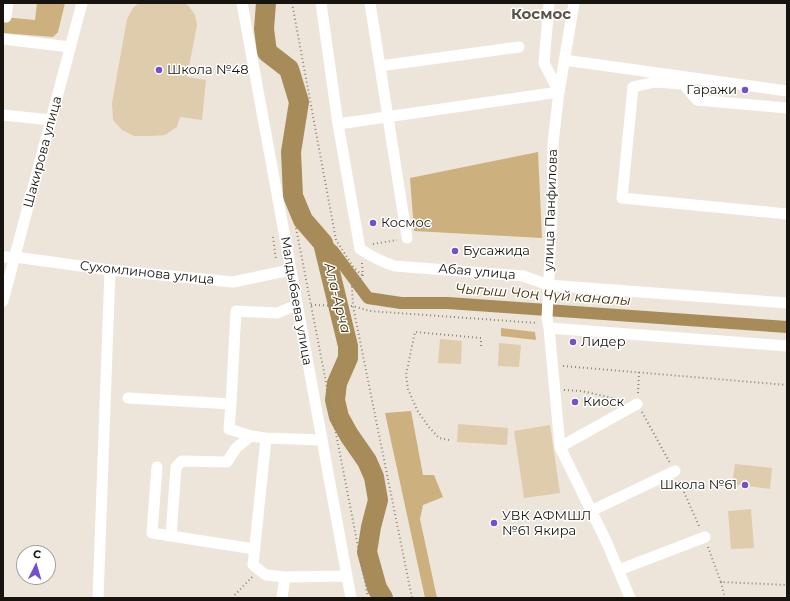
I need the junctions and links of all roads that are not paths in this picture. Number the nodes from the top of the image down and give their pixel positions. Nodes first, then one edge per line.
1 (8, 3) edge
2 (82, 3) edge
3 (242, 3) edge
4 (321, 3) edge
5 (370, 3) edge
6 (549, 3) edge
7 (574, 3) edge
8 (6, 18) dead end
9 (3, 39) edge
10 (70, 47) junction
11 (519, 47) dead end
12 (564, 60) junction
13 (380, 66) junction
14 (787, 91) edge
15 (559, 92) junction
16 (787, 108) edge
17 (3, 115) edge
18 (388, 117) junction
19 (51, 120) junction
20 (338, 124) junction
21 (787, 214) edge
22 (407, 238) road end
23 (3, 257) edge
24 (15, 257) junction
25 (110, 270) junction
26 (290, 270) junction
27 (6, 277) edge
28 (548, 285) junction
29 (3, 301) edge
30 (787, 303) edge
31 (297, 305) junction
32 (548, 323) junction
33 (787, 346) edge
34 (128, 398) dead end
35 (231, 404) junction
36 (637, 404) road end
37 (251, 436) junction
38 (266, 438) junction
39 (321, 440) junction
40 (560, 447) junction
41 (157, 467) dead end
42 (675, 471) road end
43 (591, 511) junction
44 (171, 536) junction
45 (705, 537) road end
46 (254, 549) junction
47 (619, 570) junction
48 (347, 576) junction
49 (285, 577) junction
50 (98, 598) edge
51 (282, 598) edge
52 (351, 598) edge
53 (630, 598) edge

1 - 8 street
2 - 10 street, Шакирова улица
3 - 26 street, Малдыбаева улица
4 - 20 street
5 - 13 street
6 - 15 street
7 - 12 street, улица Панфилова
9 - 10 street
10 - 19 street, Шакирова улица
11 - 13 street
12 - 14 street
12 - 15 street, улица Панфилова
13 - 18 street
15 - 18 street
15 - 28 street, улица Панфилова
16 - 21 street
17 - 19 street
18 - 20 street
18 - 22 street
19 - 24 street, Шакирова улица
20 - 28 street, Абая улица
23 - 24 street, Сухомлинова улица
24 - 25 street, Сухомлинова улица
24 - 27 street, Шакирова улица
25 - 26 street, Сухомлинова улица
25 - 50 street
26 - 31 street, Малдыбаева улица
27 - 29 street, Шакирова улица
28 - 30 street, Абая улица
28 - 32 street, улица Панфилова
31 - 35 street
31 - 39 street, Малдыбаева улица
32 - 33 street
32 - 40 street
34 - 35 street
35 - 37 street
36 - 40 street
37 - 38 street
37 - 44 street
38 - 39 street
38 - 46 street
39 - 48 street, Малдыбаева улица
40 - 43 street
41 - 44 street
42 - 43 street
43 - 47 street
44 - 46 street
45 - 47 street
46 - 49 street
47 - 53 street
48 - 49 street
48 - 52 street, Малдыбаева улица
49 - 51 street

